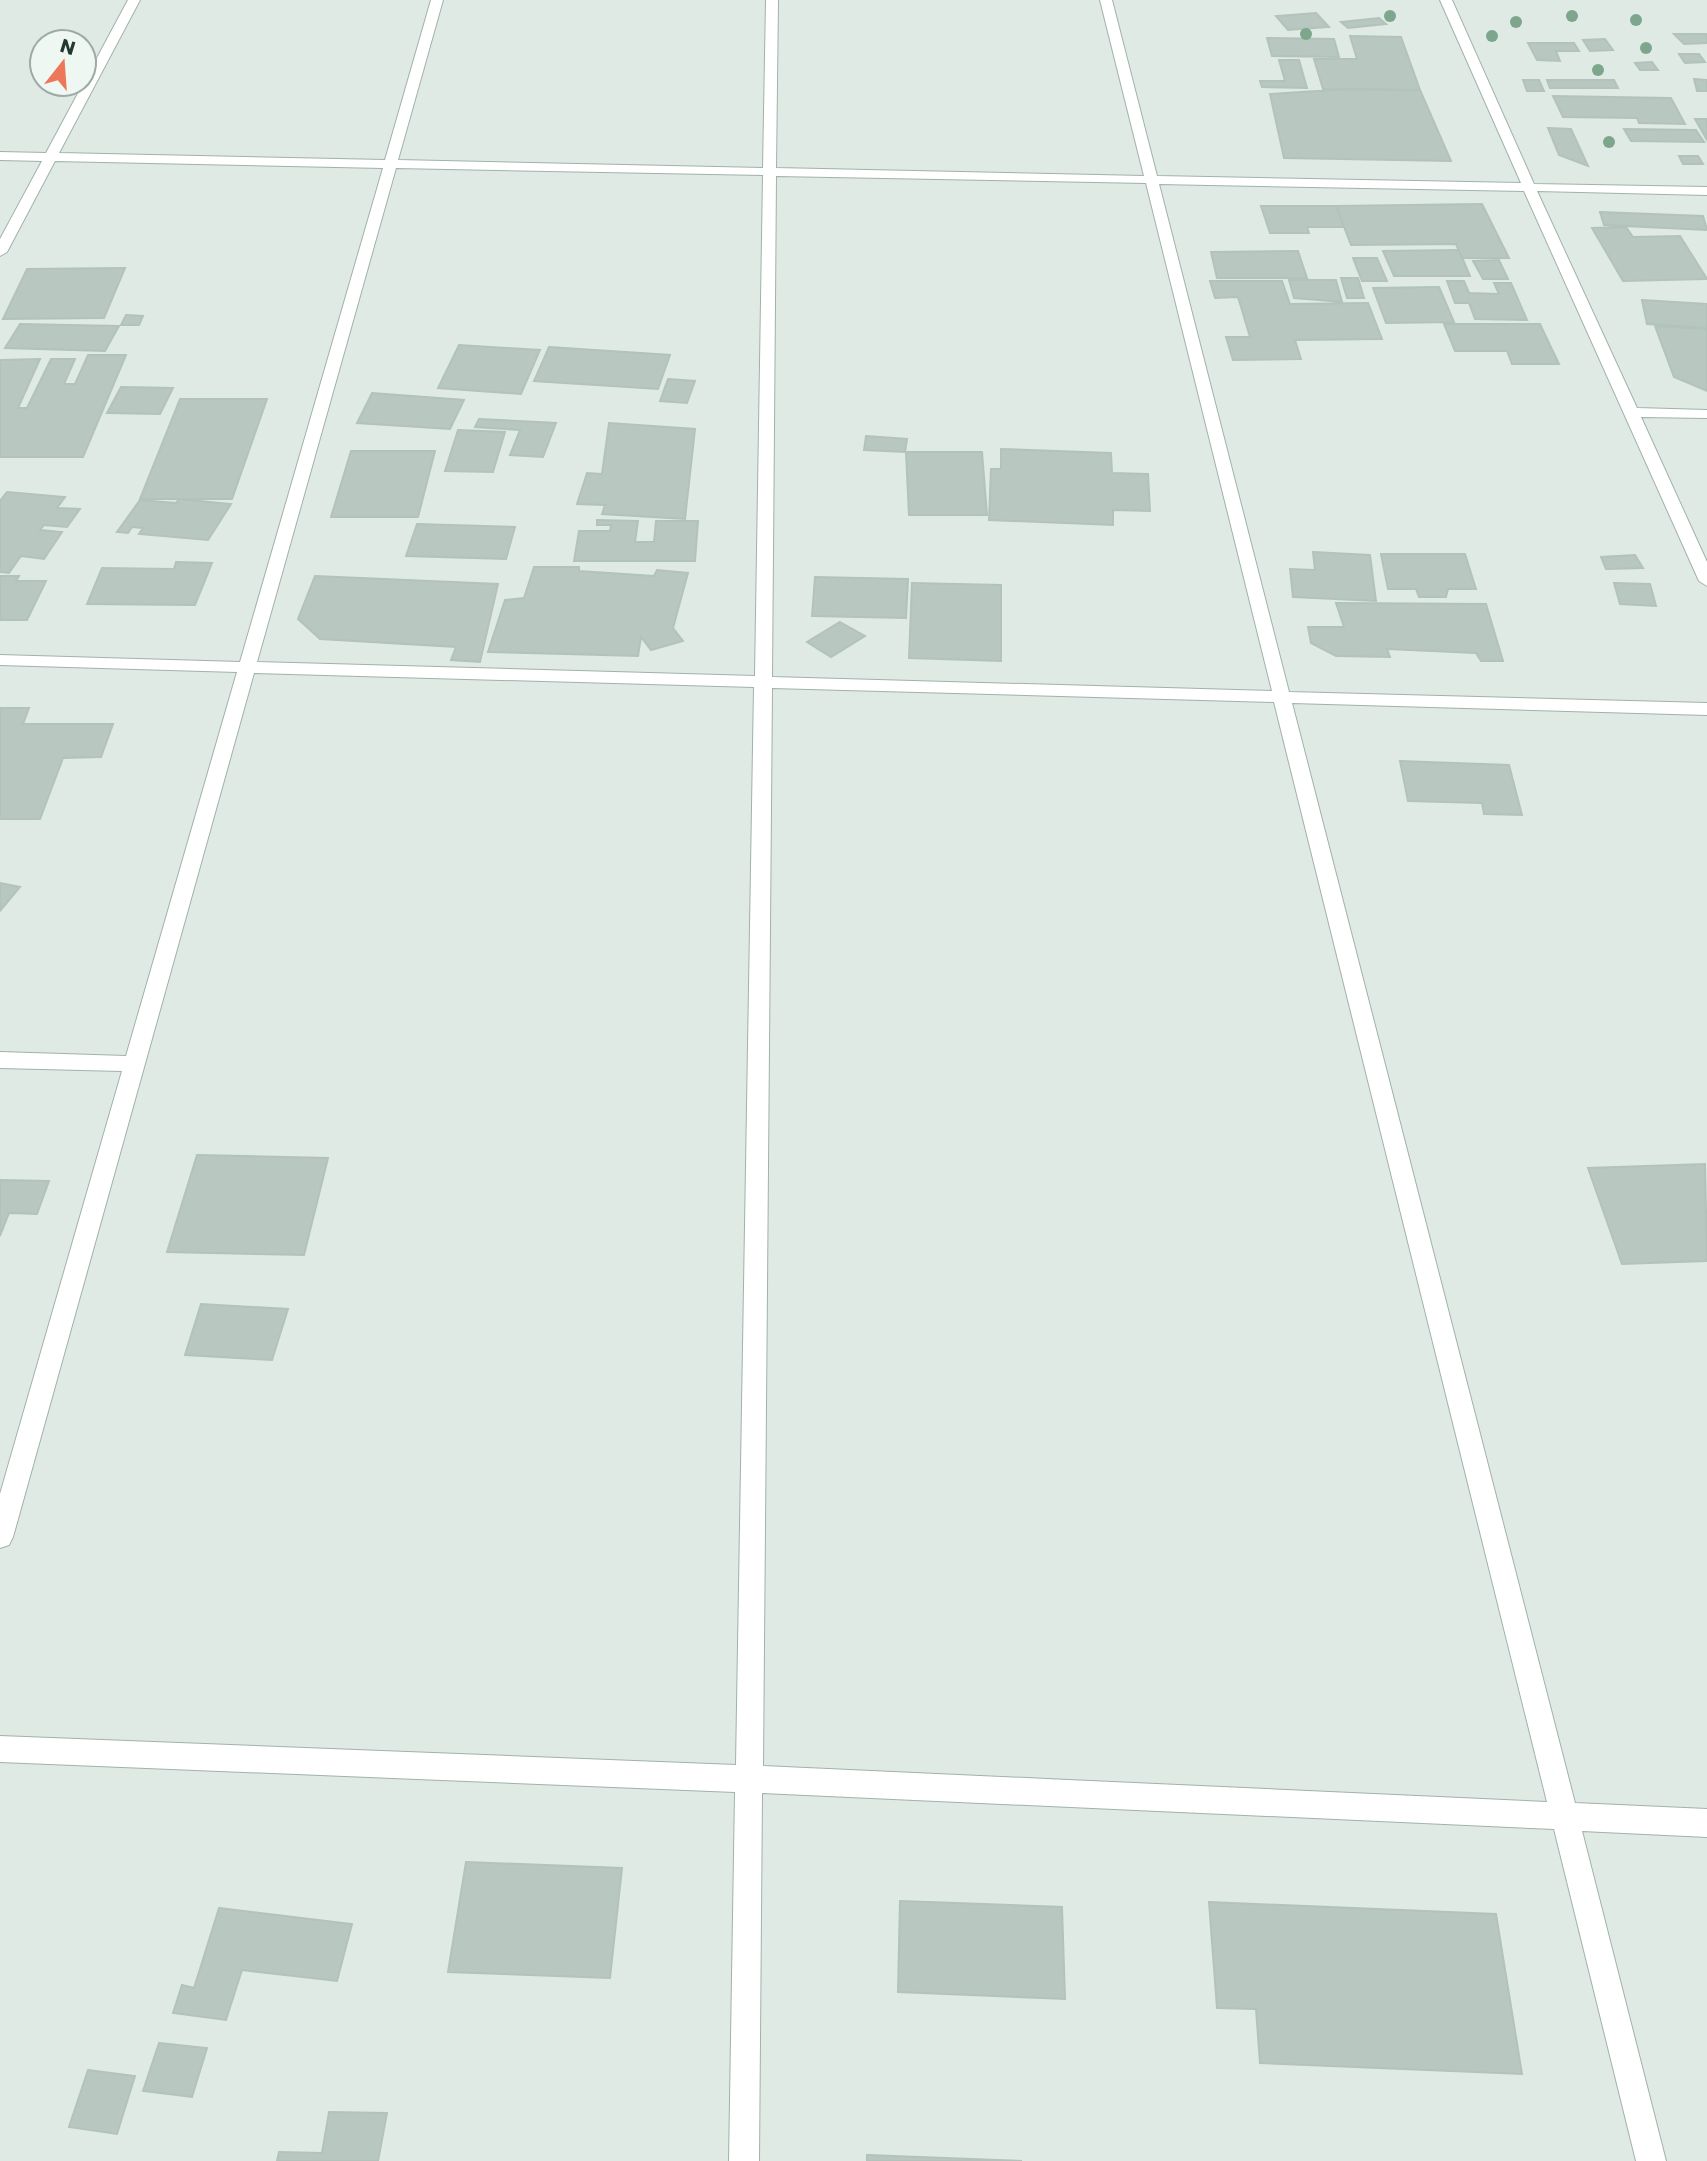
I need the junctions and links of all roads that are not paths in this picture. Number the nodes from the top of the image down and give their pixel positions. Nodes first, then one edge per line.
1 (134, 0) edge
2 (437, 0) edge
3 (772, 0) edge
4 (1106, 0) edge
5 (1446, 0) edge
6 (0, 156) edge
7 (50, 157) junction
8 (391, 164) junction
9 (770, 171) junction
10 (1151, 179) junction
11 (1530, 187) junction
12 (1707, 191) edge
13 (0, 252) edge
14 (1634, 412) junction
15 (1707, 414) edge
16 (1707, 581) edge
17 (0, 660) edge
18 (247, 667) junction
19 (764, 682) junction
20 (1281, 695) junction
21 (1707, 709) edge
22 (0, 1060) edge
23 (135, 1064) junction
24 (0, 1537) edge
25 (0, 1749) edge
26 (749, 1779) junction
27 (1565, 1817) junction
28 (1707, 1823) edge
29 (744, 2161) edge
30 (1651, 2161) edge

1 - 7 street
2 - 8 street
3 - 9 street
4 - 10 street
5 - 11 street
6 - 7 street
7 - 8 street
7 - 13 street
8 - 9 street
8 - 18 street
9 - 10 street
9 - 19 street
10 - 11 street
10 - 20 street
11 - 12 street
11 - 14 street
14 - 15 street
14 - 16 street
17 - 18 street
18 - 19 street
18 - 23 street
19 - 20 street
19 - 26 street
20 - 21 street
20 - 27 street
22 - 23 street
23 - 24 street
25 - 26 street
26 - 27 street
26 - 29 street
27 - 28 street
27 - 30 street

